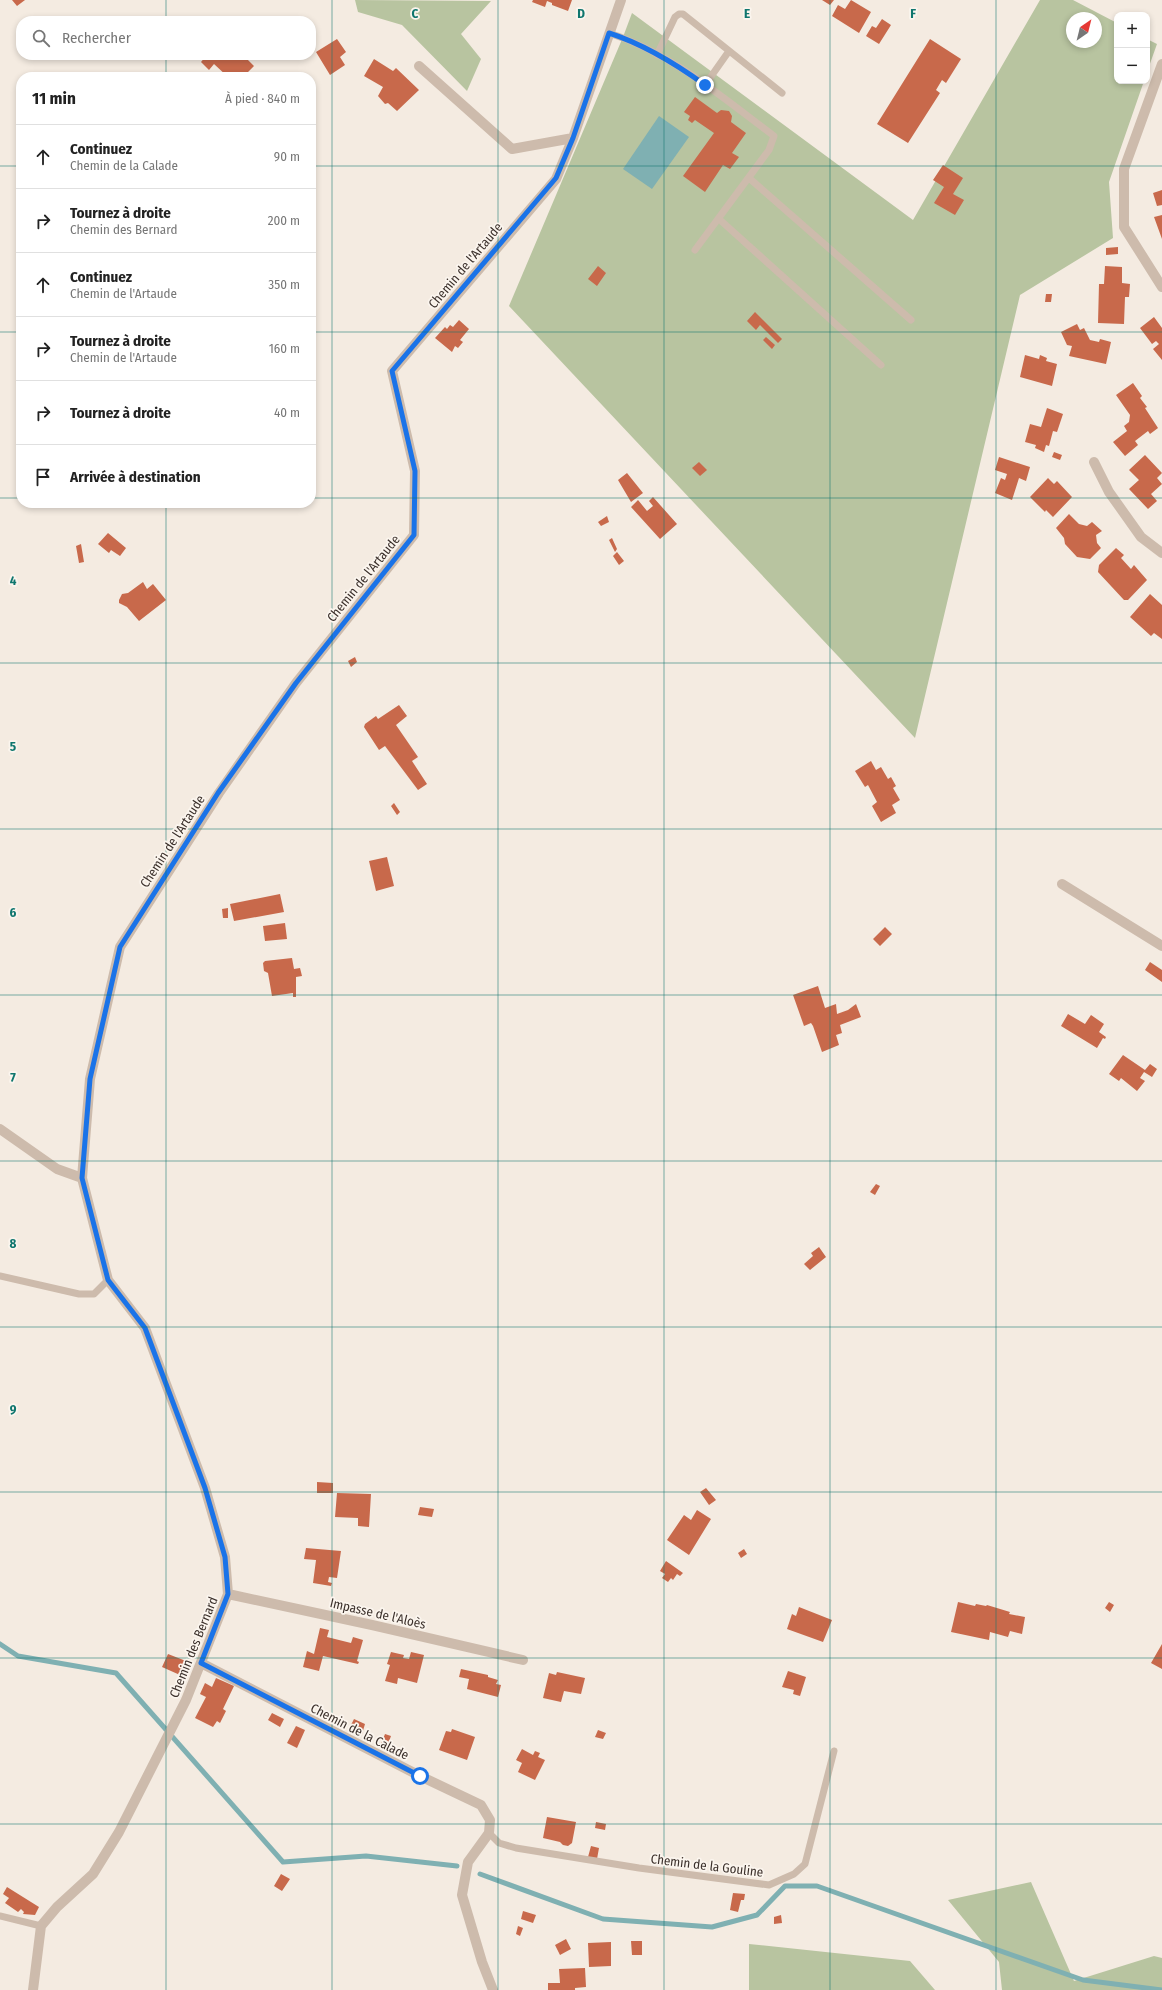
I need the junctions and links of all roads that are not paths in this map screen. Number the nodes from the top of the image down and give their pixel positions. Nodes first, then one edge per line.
1 (621, 0) edge
2 (609, 33) junction
3 (729, 51) junction
4 (657, 55) junction
5 (1162, 64) edge
6 (418, 66) dead end
7 (705, 85) junction
8 (782, 93) dead end
9 (573, 138) junction
10 (749, 178) junction
11 (719, 219) junction
12 (695, 250) dead end
13 (1162, 287) edge
14 (911, 320) dead end
15 (881, 365) dead end
16 (1094, 462) dead end
17 (1162, 553) edge
18 (1062, 884) dead end
19 (1162, 946) edge
20 (0, 1129) edge
21 (82, 1178) junction
22 (0, 1276) edge
23 (108, 1280) junction
24 (228, 1594) junction
25 (523, 1660) dead end
26 (201, 1663) junction
27 (834, 1751) dead end
28 (489, 1833) junction
29 (0, 1916) edge
30 (41, 1926) junction
31 (33, 1990) edge
32 (493, 1990) edge

1 - 2 street, Chemin de l'Artaude
2 - 4 lane
2 - 9 street, Chemin de l'Artaude
3 - 4 lane
3 - 7 lane
3 - 8 lane
4 - 7 lane
5 - 13 street
6 - 9 street
7 - 10 lane
9 - 21 street, Chemin de l'Artaude
10 - 11 lane
10 - 14 lane
11 - 12 lane
11 - 15 lane
16 - 17 street
18 - 19 street
20 - 21 street
21 - 23 street, Chemin des Bernard
22 - 23 lane
23 - 24 street, Chemin des Bernard
24 - 25 street, Impasse de l'Aloès
24 - 26 street, Chemin des Bernard
26 - 28 street, Chemin de la Calade
26 - 30 street, Chemin des Bernard
27 - 28 lane, Chemin de la Gouline
28 - 32 street
29 - 30 lane
30 - 31 street

